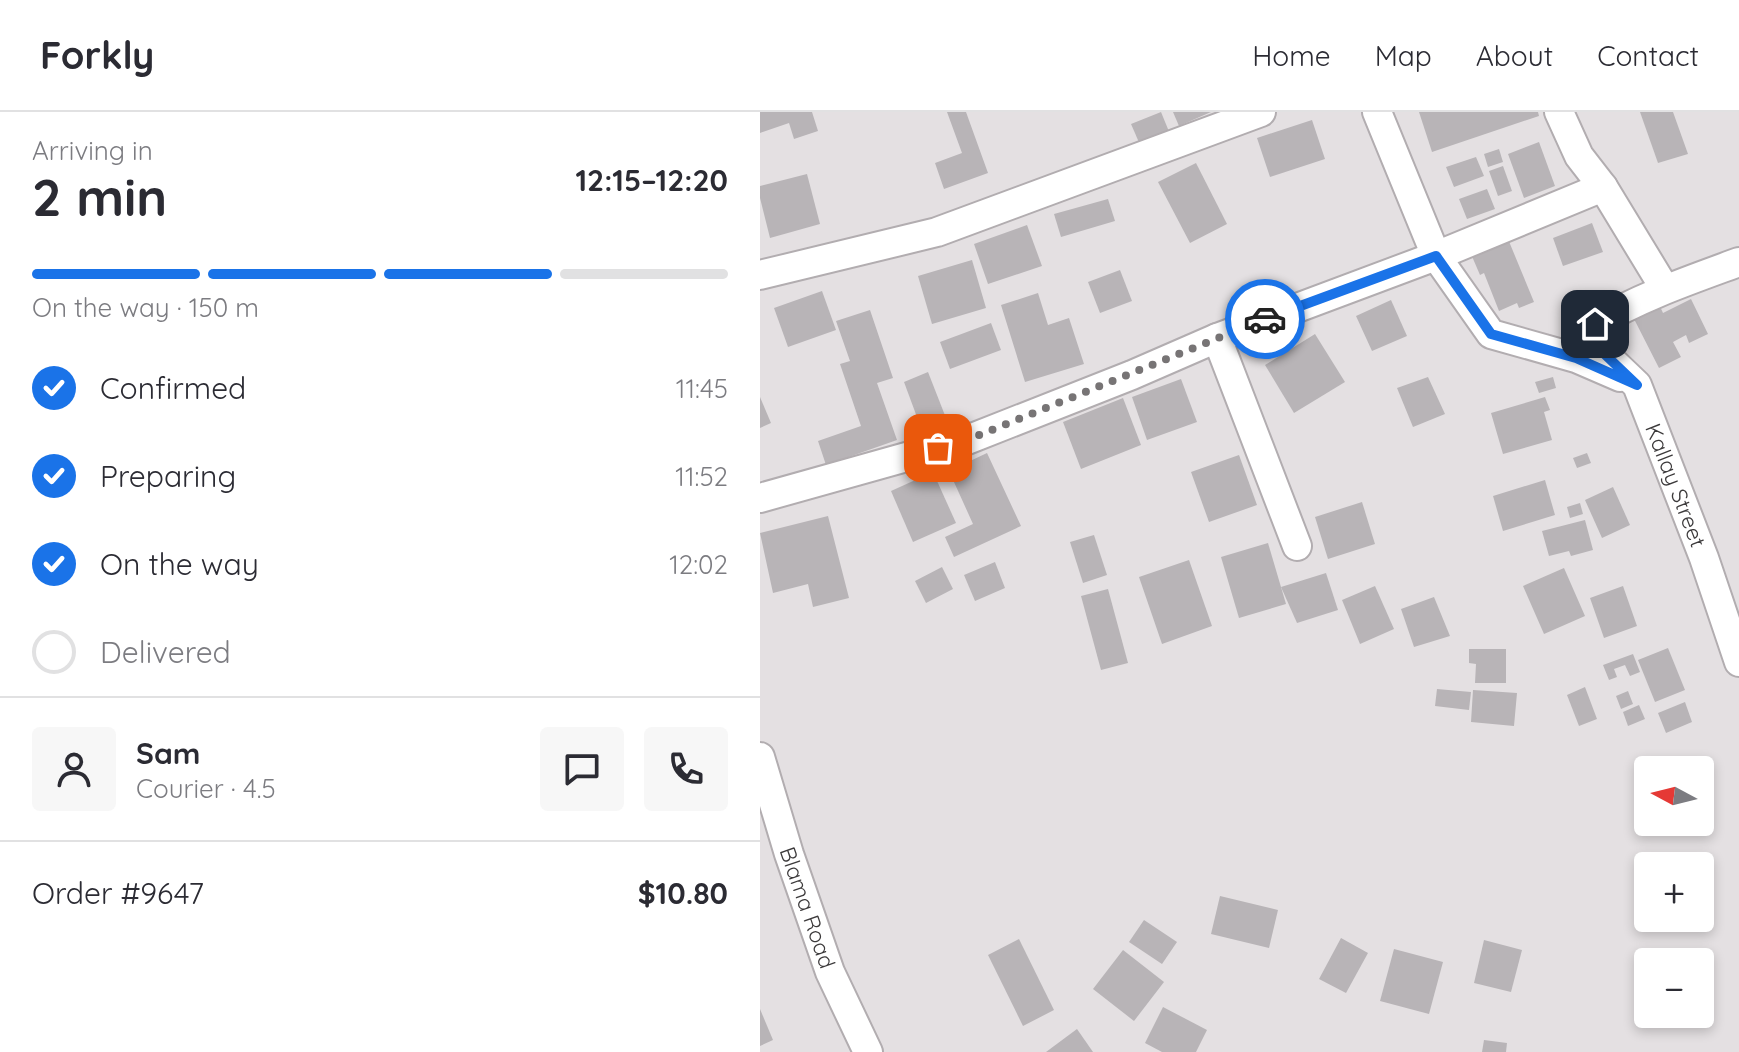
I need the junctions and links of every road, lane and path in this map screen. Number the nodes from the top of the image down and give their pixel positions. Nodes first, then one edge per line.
1 (1261, 112) edge
2 (1377, 112) edge
3 (1559, 112) edge
4 (1603, 187) junction
5 (1436, 256) junction
6 (1739, 262) edge
7 (760, 275) edge
8 (1665, 289) junction
9 (1217, 338) junction
10 (1637, 385) junction
11 (760, 498) edge
12 (1297, 546) dead end
13 (1739, 662) edge
14 (760, 757) edge
15 (868, 1052) edge

1 - 7 street
2 - 5 street
3 - 4 street
4 - 5 street
4 - 8 street
5 - 9 street
5 - 10 street
6 - 8 street
8 - 10 street, Kallay Street
9 - 11 street
9 - 12 street
10 - 13 street, Kallay Street
14 - 15 street, Blama Road

